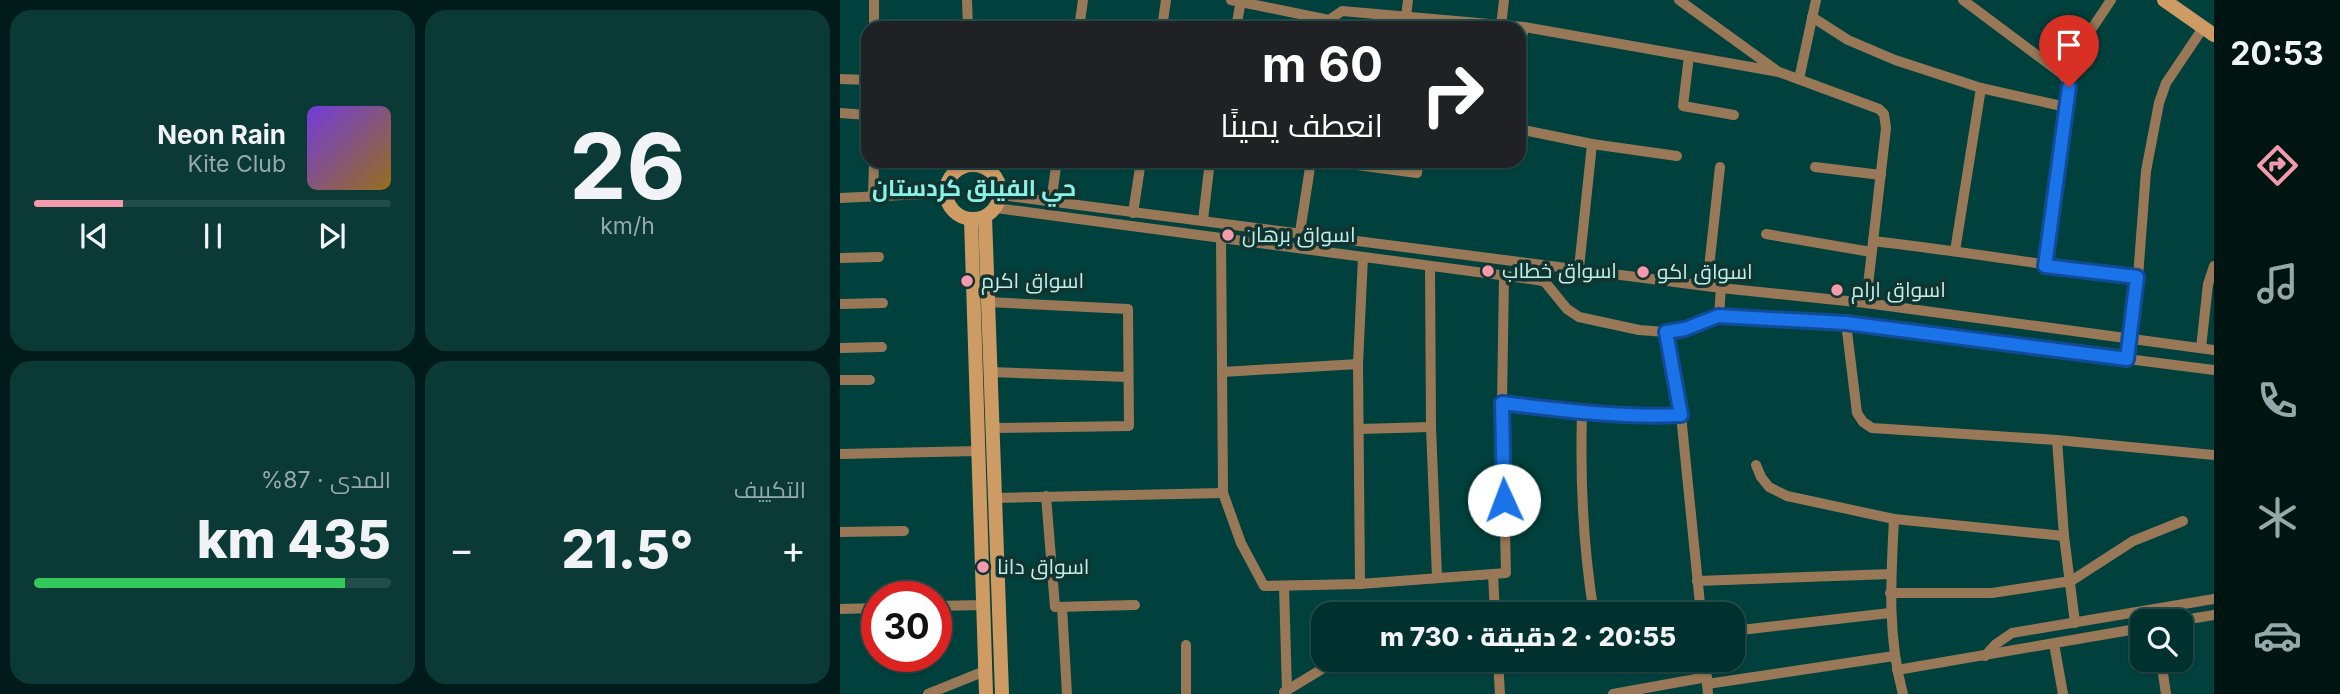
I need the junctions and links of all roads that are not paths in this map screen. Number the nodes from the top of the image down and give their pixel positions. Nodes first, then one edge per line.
1 (874, 0) edge
2 (967, 0) edge
3 (1083, 0) edge
4 (1166, 0) edge
5 (1238, 0) edge
6 (1408, 0) edge
7 (1504, 0) edge
8 (1679, 0) edge
9 (1816, 0) edge
10 (1963, 0) edge
11 (2111, 0) edge
12 (2164, 0) edge
13 (1342, 5) edge
14 (1406, 17) junction
15 (1812, 17) junction
16 (874, 21) edge
17 (968, 21) edge
18 (1080, 21) edge
19 (1163, 21) edge
20 (1236, 21) edge
21 (1317, 21) edge
22 (1330, 21) edge
23 (1448, 21) edge
24 (1502, 21) edge
25 (1526, 27) edge
26 (2091, 30) dead end
27 (2209, 32) edge
28 (1689, 56) junction
29 (1779, 72) junction
30 (840, 79) edge
31 (1799, 79) junction
32 (861, 80) edge
33 (1981, 88) junction
34 (2066, 107) junction
35 (840, 113) edge
36 (861, 114) edge
37 (1734, 115) dead end
38 (1526, 131) edge
39 (1592, 144) junction
40 (1677, 156) dead end
41 (1720, 167) dead end
42 (1815, 167) dead end
43 (874, 168) edge
44 (960, 168) edge
45 (986, 168) edge
46 (1056, 168) edge
47 (1140, 168) edge
48 (1209, 168) edge
49 (1310, 168) edge
50 (1379, 168) edge
51 (1417, 168) edge
52 (1881, 175) junction
53 (946, 194) junction
54 (873, 197) junction
55 (840, 198) edge
56 (1051, 201) junction
57 (988, 210) junction
58 (1133, 213) junction
59 (1203, 220) junction
60 (1300, 232) junction
61 (1766, 234) dead end
62 (1221, 239) junction
63 (1872, 246) junction
64 (1955, 251) junction
65 (879, 257) dead end
66 (1363, 257) junction
67 (840, 258) edge
68 (1553, 265) junction
69 (1430, 266) junction
70 (2045, 266) junction
71 (2214, 266) edge
72 (1578, 268) junction
73 (1504, 275) junction
74 (2137, 277) junction
75 (1550, 286) junction
76 (1707, 286) junction
77 (1721, 288) junction
78 (988, 302) junction
79 (883, 303) dead end
80 (1866, 303) junction
81 (840, 304) edge
82 (1718, 316) junction
83 (1846, 323) junction
84 (1666, 332) junction
85 (2129, 340) junction
86 (882, 347) dead end
87 (840, 348) edge
88 (2201, 348) junction
89 (2214, 350) edge
90 (2127, 359) junction
91 (1358, 364) junction
92 (2214, 370) edge
93 (991, 372) junction
94 (1222, 372) junction
95 (1128, 377) junction
96 (840, 380) edge
97 (870, 380) dead end
98 (1502, 403) junction
99 (1582, 413) junction
100 (1681, 415) junction
101 (1431, 427) junction
102 (993, 428) junction
103 (1359, 429) junction
104 (2057, 440) junction
105 (979, 451) junction
106 (840, 454) edge
107 (2214, 456) edge
108 (1756, 465) dead end
109 (1223, 493) junction
110 (1046, 496) junction
111 (995, 498) junction
112 (1894, 519) junction
113 (2183, 521) dead end
114 (904, 531) dead end
115 (840, 532) edge
116 (2064, 536) junction
117 (1493, 574) junction
118 (1891, 574) junction
119 (1437, 577) junction
120 (1697, 581) junction
121 (2071, 581) junction
122 (1360, 584) junction
123 (1284, 586) junction
124 (1890, 593) junction
125 (2214, 599) edge
126 (1494, 602) edge
127 (1593, 602) edge
128 (1699, 602) edge
129 (985, 605) junction
130 (1135, 605) dead end
131 (952, 606) edge
132 (1062, 607) junction
133 (861, 608) edge
134 (840, 609) edge
135 (1890, 613) junction
136 (2123, 614) junction
137 (2214, 615) edge
138 (2193, 618) edge
139 (2075, 623) junction
140 (1745, 630) edge
141 (2130, 630) edge
142 (2126, 631) junction
143 (2054, 644) junction
144 (1186, 645) dead end
145 (1894, 656) junction
146 (1986, 656) junction
147 (1897, 670) junction
148 (985, 671) junction
149 (1317, 672) edge
150 (1499, 672) edge
151 (2163, 672) edge
152 (1707, 685) edge
153 (1284, 692) edge
154 (928, 694) edge
155 (986, 694) edge
156 (1002, 694) edge
157 (1067, 694) edge
158 (1186, 694) edge
159 (1500, 694) edge
160 (1613, 694) edge
161 (1903, 694) edge
162 (2063, 694) edge
163 (2166, 694) edge

1 - 16 street
2 - 17 street
3 - 18 street
4 - 19 street
5 - 20 street
5 - 21 street
6 - 14 street
7 - 24 street
8 - 29 street
9 - 15 street
10 - 34 street
11 - 26 street
12 - 27 street
13 - 14 street
13 - 22 street
14 - 23 street
15 - 31 street
15 - 33 street
25 - 28 street
27 - 74 street
28 - 29 street
28 - 37 street
29 - 31 street
30 - 32 street
31 - 52 street
33 - 34 street
33 - 64 street
34 - 70 street
35 - 36 street
38 - 39 street
39 - 40 street
39 - 72 street
41 - 76 street
42 - 52 street
43 - 54 street
44 - 53 street
45 - 57 street
46 - 56 street
47 - 58 street
48 - 59 street
49 - 60 street
50 - 51 street
52 - 63 street
53 - 54 street
53 - 57 street
54 - 55 street
56 - 57 street
56 - 58 street
57 - 62 street
57 - 78 street
57 - 105 street
58 - 59 street
59 - 60 street
60 - 68 street
61 - 63 street
62 - 66 street
62 - 94 street
63 - 64 street
63 - 80 street
64 - 70 street
65 - 67 street
66 - 69 street
66 - 91 street
68 - 72 street
68 - 75 street
69 - 73 street
69 - 101 street
70 - 74 street
71 - 88 street
72 - 76 street
73 - 75 street
73 - 98 street
74 - 85 street
75 - 84 street
76 - 77 street
77 - 80 street
77 - 82 street
78 - 93 street
78 - 95 street
79 - 81 street
80 - 85 street
82 - 83 street
82 - 84 street
83 - 90 street
83 - 104 street
84 - 100 street
85 - 88 street
85 - 90 street
86 - 87 street
88 - 89 street
90 - 92 street
91 - 94 street
91 - 103 street
93 - 95 street
93 - 102 street
94 - 109 street
95 - 102 street
96 - 97 street
98 - 99 street
98 - 117 street
99 - 100 street
99 - 127 street
100 - 120 street
101 - 103 street
101 - 119 street
102 - 111 street
103 - 122 street
104 - 107 street
104 - 116 street
105 - 106 street
105 - 129 street
108 - 112 street
109 - 110 street
109 - 123 street
110 - 111 street
110 - 132 street
111 - 156 street
112 - 116 street
112 - 118 street
113 - 121 street
114 - 115 street
116 - 121 street
117 - 119 street
117 - 126 street
118 - 120 street
118 - 124 street
119 - 122 street
120 - 128 street
121 - 124 street
121 - 139 street
122 - 123 street
123 - 153 street
124 - 135 street
125 - 136 street
129 - 131 street
129 - 148 street
130 - 132 street
132 - 157 street
133 - 134 street
135 - 140 street
135 - 145 street
136 - 139 street
136 - 142 street
137 - 138 street
139 - 146 street
141 - 142 street
142 - 143 street
143 - 146 street
143 - 162 street
144 - 158 street
145 - 147 street
145 - 152 street
146 - 147 street
147 - 161 street
148 - 154 street
148 - 155 street
149 - 153 street
150 - 159 street
151 - 163 street
152 - 160 street

